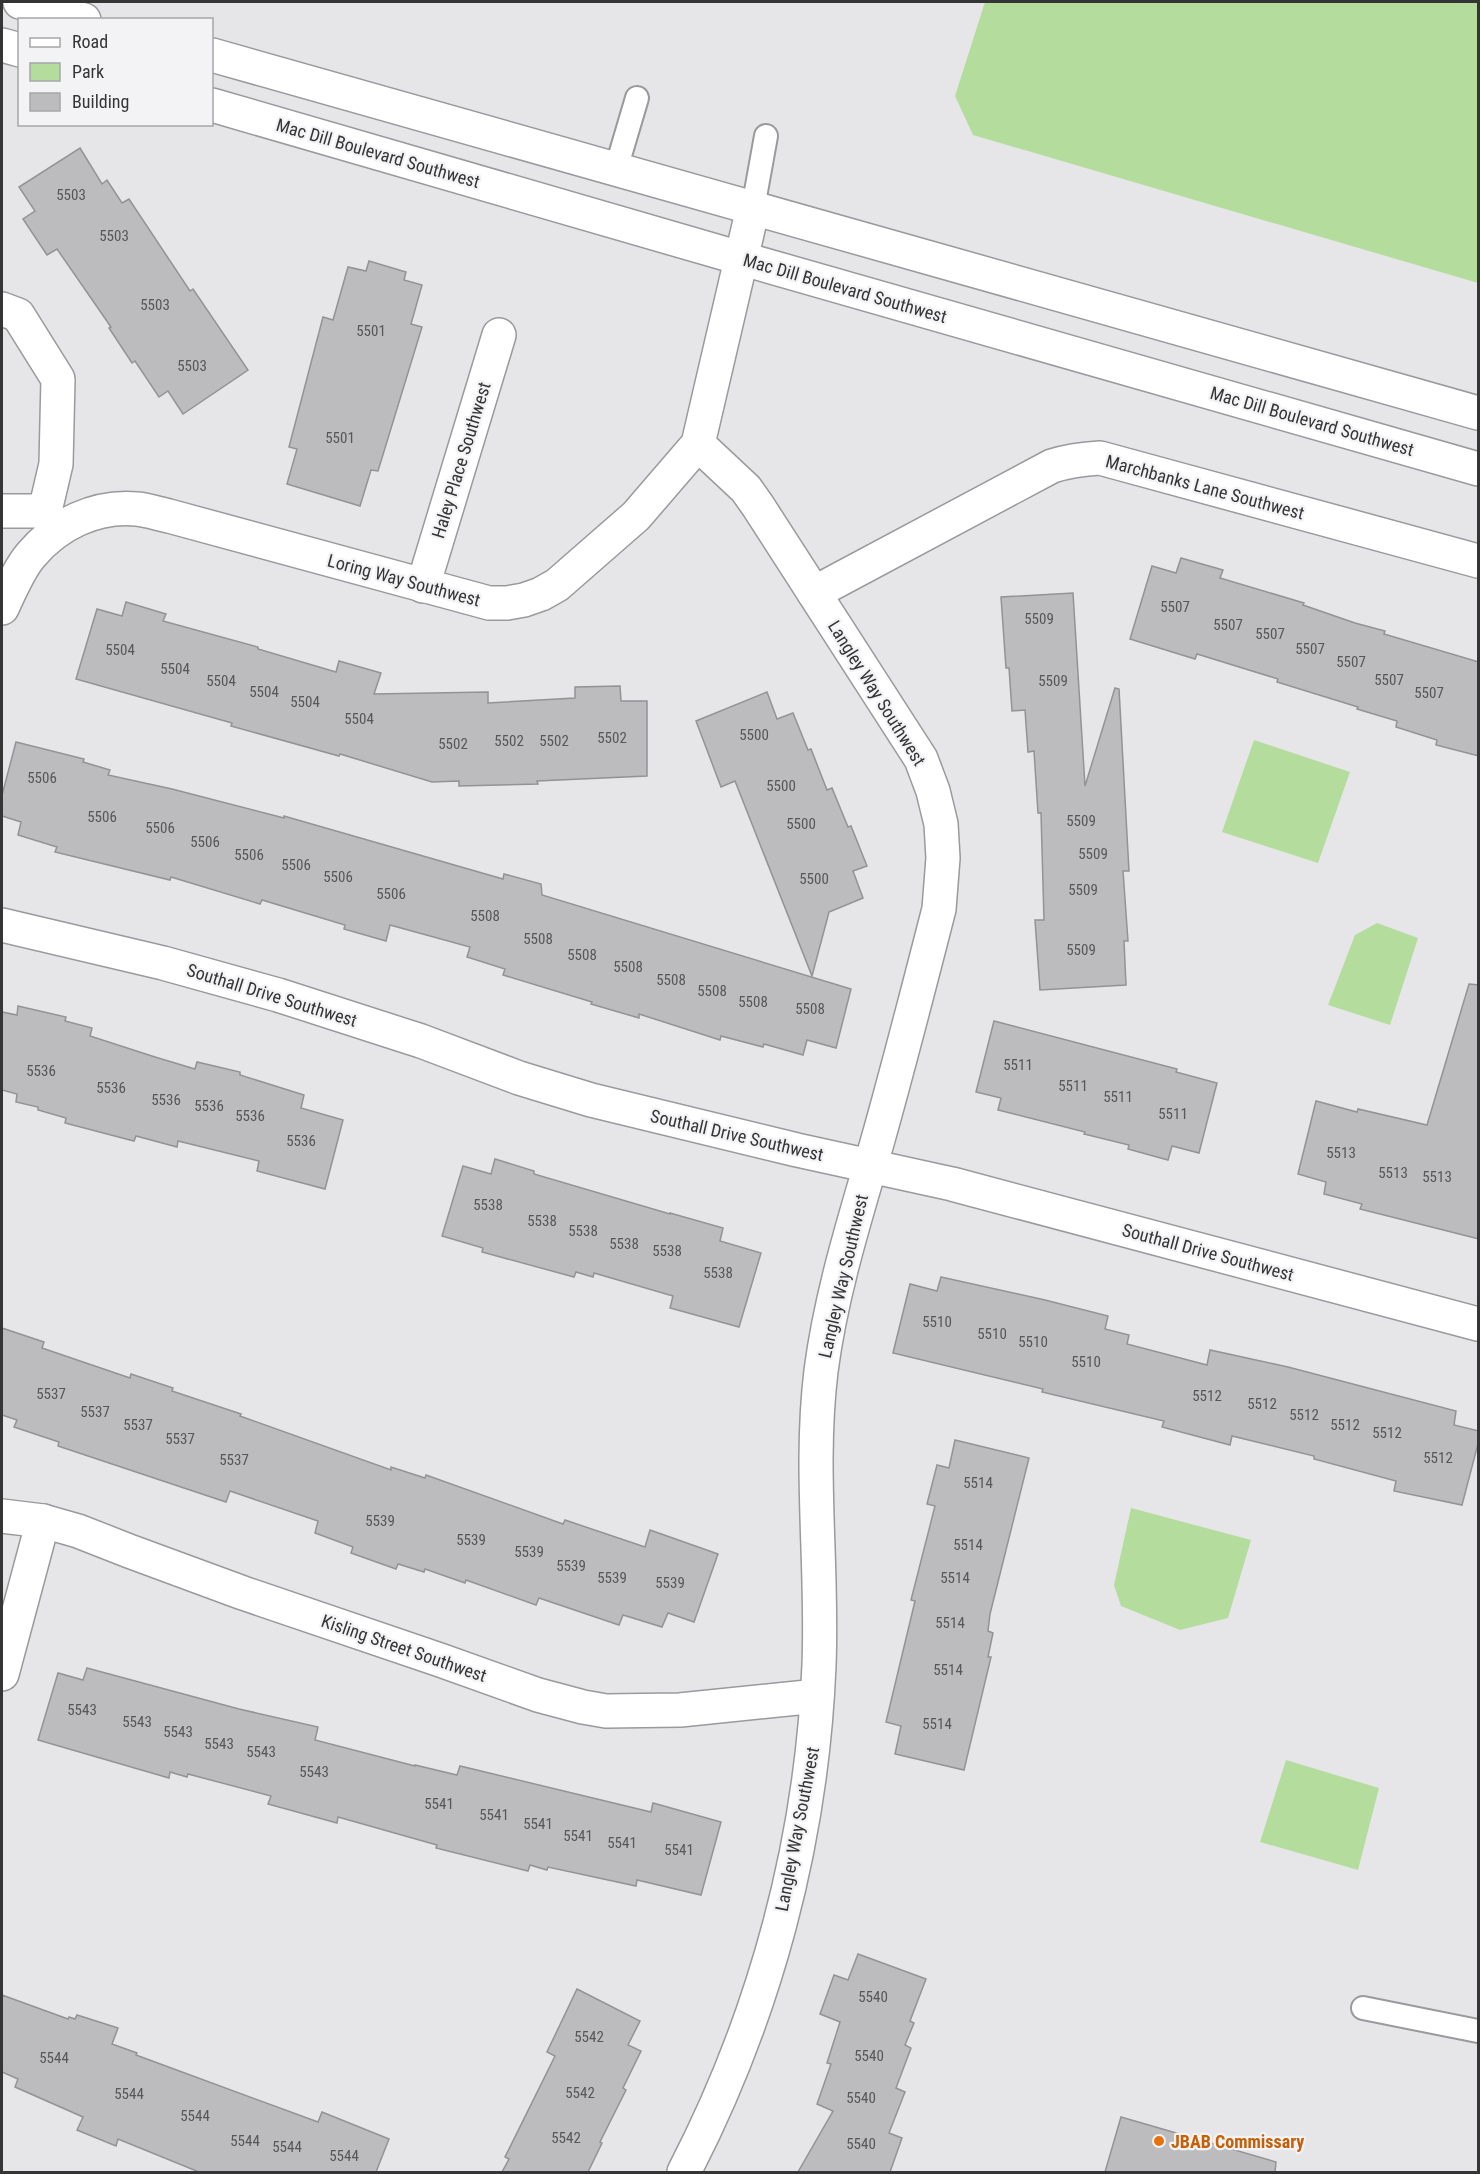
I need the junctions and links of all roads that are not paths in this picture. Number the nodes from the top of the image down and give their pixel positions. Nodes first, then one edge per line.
1 (20, 2) edge
2 (77, 18) edge
3 (2, 45) edge
4 (18, 50) edge
5 (213, 55) edge
6 (637, 98) dead end
7 (213, 105) edge
8 (766, 136) dead end
9 (616, 169) junction
10 (753, 208) junction
11 (740, 258) junction
12 (2, 309) edge
13 (499, 335) dead end
14 (1479, 413) edge
15 (698, 444) junction
16 (1479, 469) edge
17 (2, 511) edge
18 (50, 521) junction
19 (1479, 561) edge
20 (423, 586) junction
21 (814, 593) junction
22 (2, 608) edge
23 (2, 925) edge
24 (870, 1166) junction
25 (1479, 1324) edge
26 (2, 1516) edge
27 (43, 1521) junction
28 (2, 1674) edge
29 (817, 1696) junction
30 (1363, 2008) dead end
31 (1479, 2031) edge
32 (684, 2172) edge

1 - 2 street
3 - 4 street
5 - 9 street
6 - 9 lane
7 - 11 street, Mac Dill Boulevard Southwest
8 - 10 lane
9 - 10 street
10 - 11 street, Loring Way Southwest
10 - 14 street
11 - 15 street, Loring Way Southwest
11 - 16 street, Mac Dill Boulevard Southwest
12 - 18 street
13 - 20 street, Haley Place Southwest
15 - 20 street, Loring Way Southwest
15 - 21 street, Langley Way Southwest
17 - 18 street
18 - 20 street, Loring Way Southwest
18 - 22 street, Loring Way Southwest
19 - 21 street, Marchbanks Lane Southwest
21 - 24 street, Langley Way Southwest
23 - 24 street, Southall Drive Southwest
24 - 25 street, Southall Drive Southwest
24 - 29 street, Langley Way Southwest
26 - 27 street, Kisling Street Southwest
27 - 28 street
27 - 29 street, Kisling Street Southwest
29 - 32 street, Langley Way Southwest
30 - 31 lane

